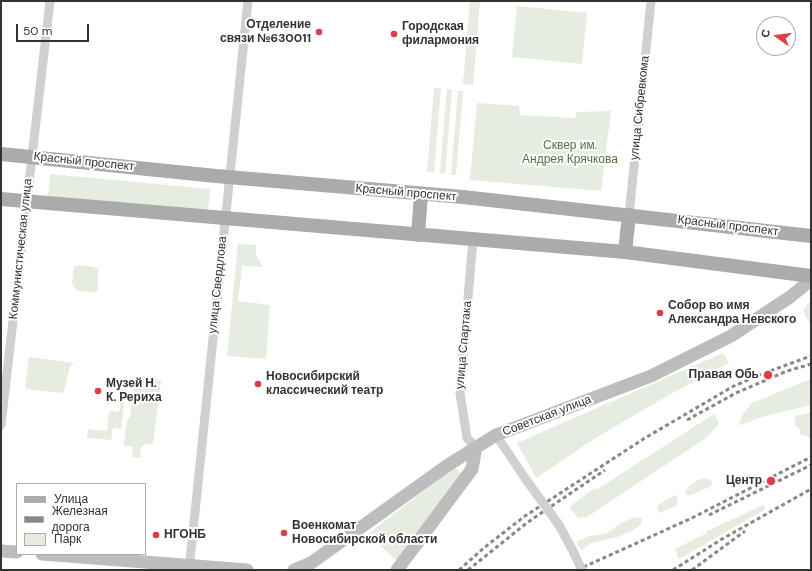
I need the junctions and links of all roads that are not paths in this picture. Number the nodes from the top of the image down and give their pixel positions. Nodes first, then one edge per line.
1 (50, 1) edge
2 (248, 1) edge
3 (652, 1) edge
4 (1, 154) edge
5 (31, 157) junction
6 (229, 177) junction
7 (421, 194) junction
8 (1, 199) edge
9 (26, 201) junction
10 (629, 215) junction
11 (225, 217) junction
12 (418, 235) junction
13 (811, 236) edge
14 (473, 239) junction
15 (625, 252) junction
16 (811, 276) edge
17 (811, 280) edge
18 (1, 425) edge
19 (496, 435) junction
20 (476, 446) junction
21 (1, 551) edge
22 (16, 552) edge
23 (52, 555) edge
24 (189, 568) edge
25 (247, 570) edge
26 (294, 570) edge
27 (397, 570) edge
28 (582, 570) edge

1 - 5 street, Коммунистическая улица
2 - 6 street, улица Свердлова
3 - 10 street, улица Сибревкома
4 - 5 main road, Красный проспект
5 - 6 main road, Красный проспект
5 - 9 street, Коммунистическая улица
6 - 7 main road, Красный проспект
6 - 11 street, улица Свердлова
7 - 10 main road, Красный проспект
7 - 12 main road
8 - 9 main road
9 - 11 main road
9 - 18 street, Коммунистическая улица
10 - 13 main road, Красный проспект
10 - 15 main road
11 - 12 main road
11 - 24 street, улица Свердлова
12 - 14 main road
14 - 15 main road
14 - 20 street, улица Спартака
15 - 16 main road
17 - 19 street, Советская улица
19 - 20 street, Советская улица
19 - 28 street, bridge
20 - 26 street, Советская улица
20 - 27 street
21 - 22 street
23 - 24 street
24 - 25 street

